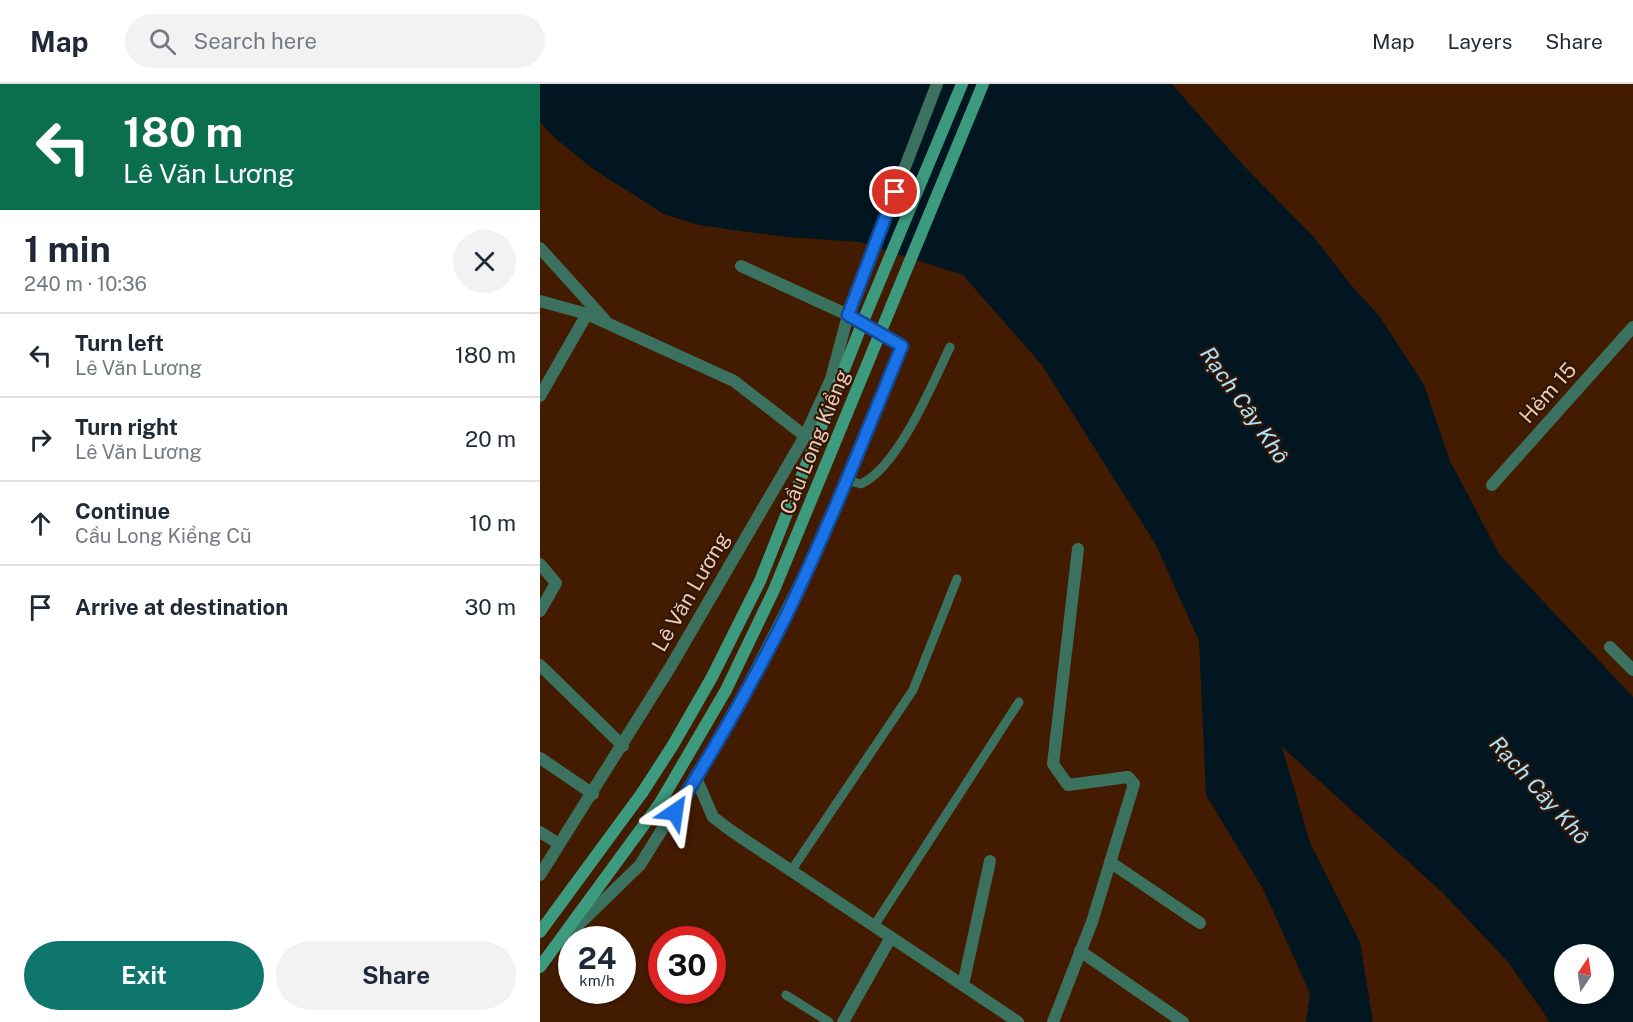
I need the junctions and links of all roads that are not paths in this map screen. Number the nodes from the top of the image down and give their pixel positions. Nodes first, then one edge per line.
1 (937, 84) edge
2 (962, 84) edge
3 (983, 84) edge
4 (540, 249) edge
5 (741, 266) dead end
6 (540, 302) edge
7 (587, 314) junction
8 (848, 315) junction
9 (608, 323) junction
10 (1633, 327) edge
11 (950, 347) dead end
12 (540, 396) edge
13 (805, 436) junction
14 (846, 480) junction
15 (1492, 485) dead end
16 (1078, 549) dead end
17 (540, 564) edge
18 (957, 579) dead end
19 (540, 611) edge
20 (1610, 647) dead end
21 (540, 665) edge
22 (1633, 670) edge
23 (1019, 702) dead end
24 (622, 746) junction
25 (540, 758) edge
26 (696, 778) junction
27 (593, 794) junction
28 (540, 832) edge
29 (559, 844) junction
30 (990, 861) dead end
31 (1110, 862) junction
32 (791, 871) junction
33 (540, 875) edge
34 (1200, 923) dead end
35 (874, 926) junction
36 (540, 932) edge
37 (891, 938) junction
38 (555, 947) junction
39 (1080, 951) junction
40 (540, 967) edge
41 (963, 985) junction
42 (786, 995) dead end
43 (829, 1022) edge
44 (843, 1022) edge
45 (1018, 1022) edge
46 (1053, 1022) edge
47 (1183, 1022) edge

1 - 8 street, Lê Văn Lương
2 - 36 main road, Cầu Long Kiểng, bridge
3 - 38 main road, Cầu Long Kiểng, bridge
4 - 9 street
5 - 8 street
6 - 7 street
7 - 9 street
7 - 12 street
8 - 13 street, Lê Văn Lương
8 - 14 street
9 - 13 street
10 - 15 street, Hẻm 15
11 - 14 lane
13 - 24 street, Lê Văn Lương
14 - 26 street
16 - 31 street
17 - 19 street
18 - 32 lane
20 - 22 street
21 - 24 street
23 - 35 lane
24 - 27 street, Lê Văn Lương
25 - 27 street
26 - 32 street
26 - 38 street
27 - 29 street, Lê Văn Lương
28 - 29 street
29 - 33 street, Lê Văn Lương
30 - 41 street
31 - 34 street
31 - 39 street
32 - 35 street
35 - 37 street
37 - 41 street
37 - 44 street
38 - 40 main road
39 - 46 street
39 - 47 street
41 - 45 street
42 - 43 lane

